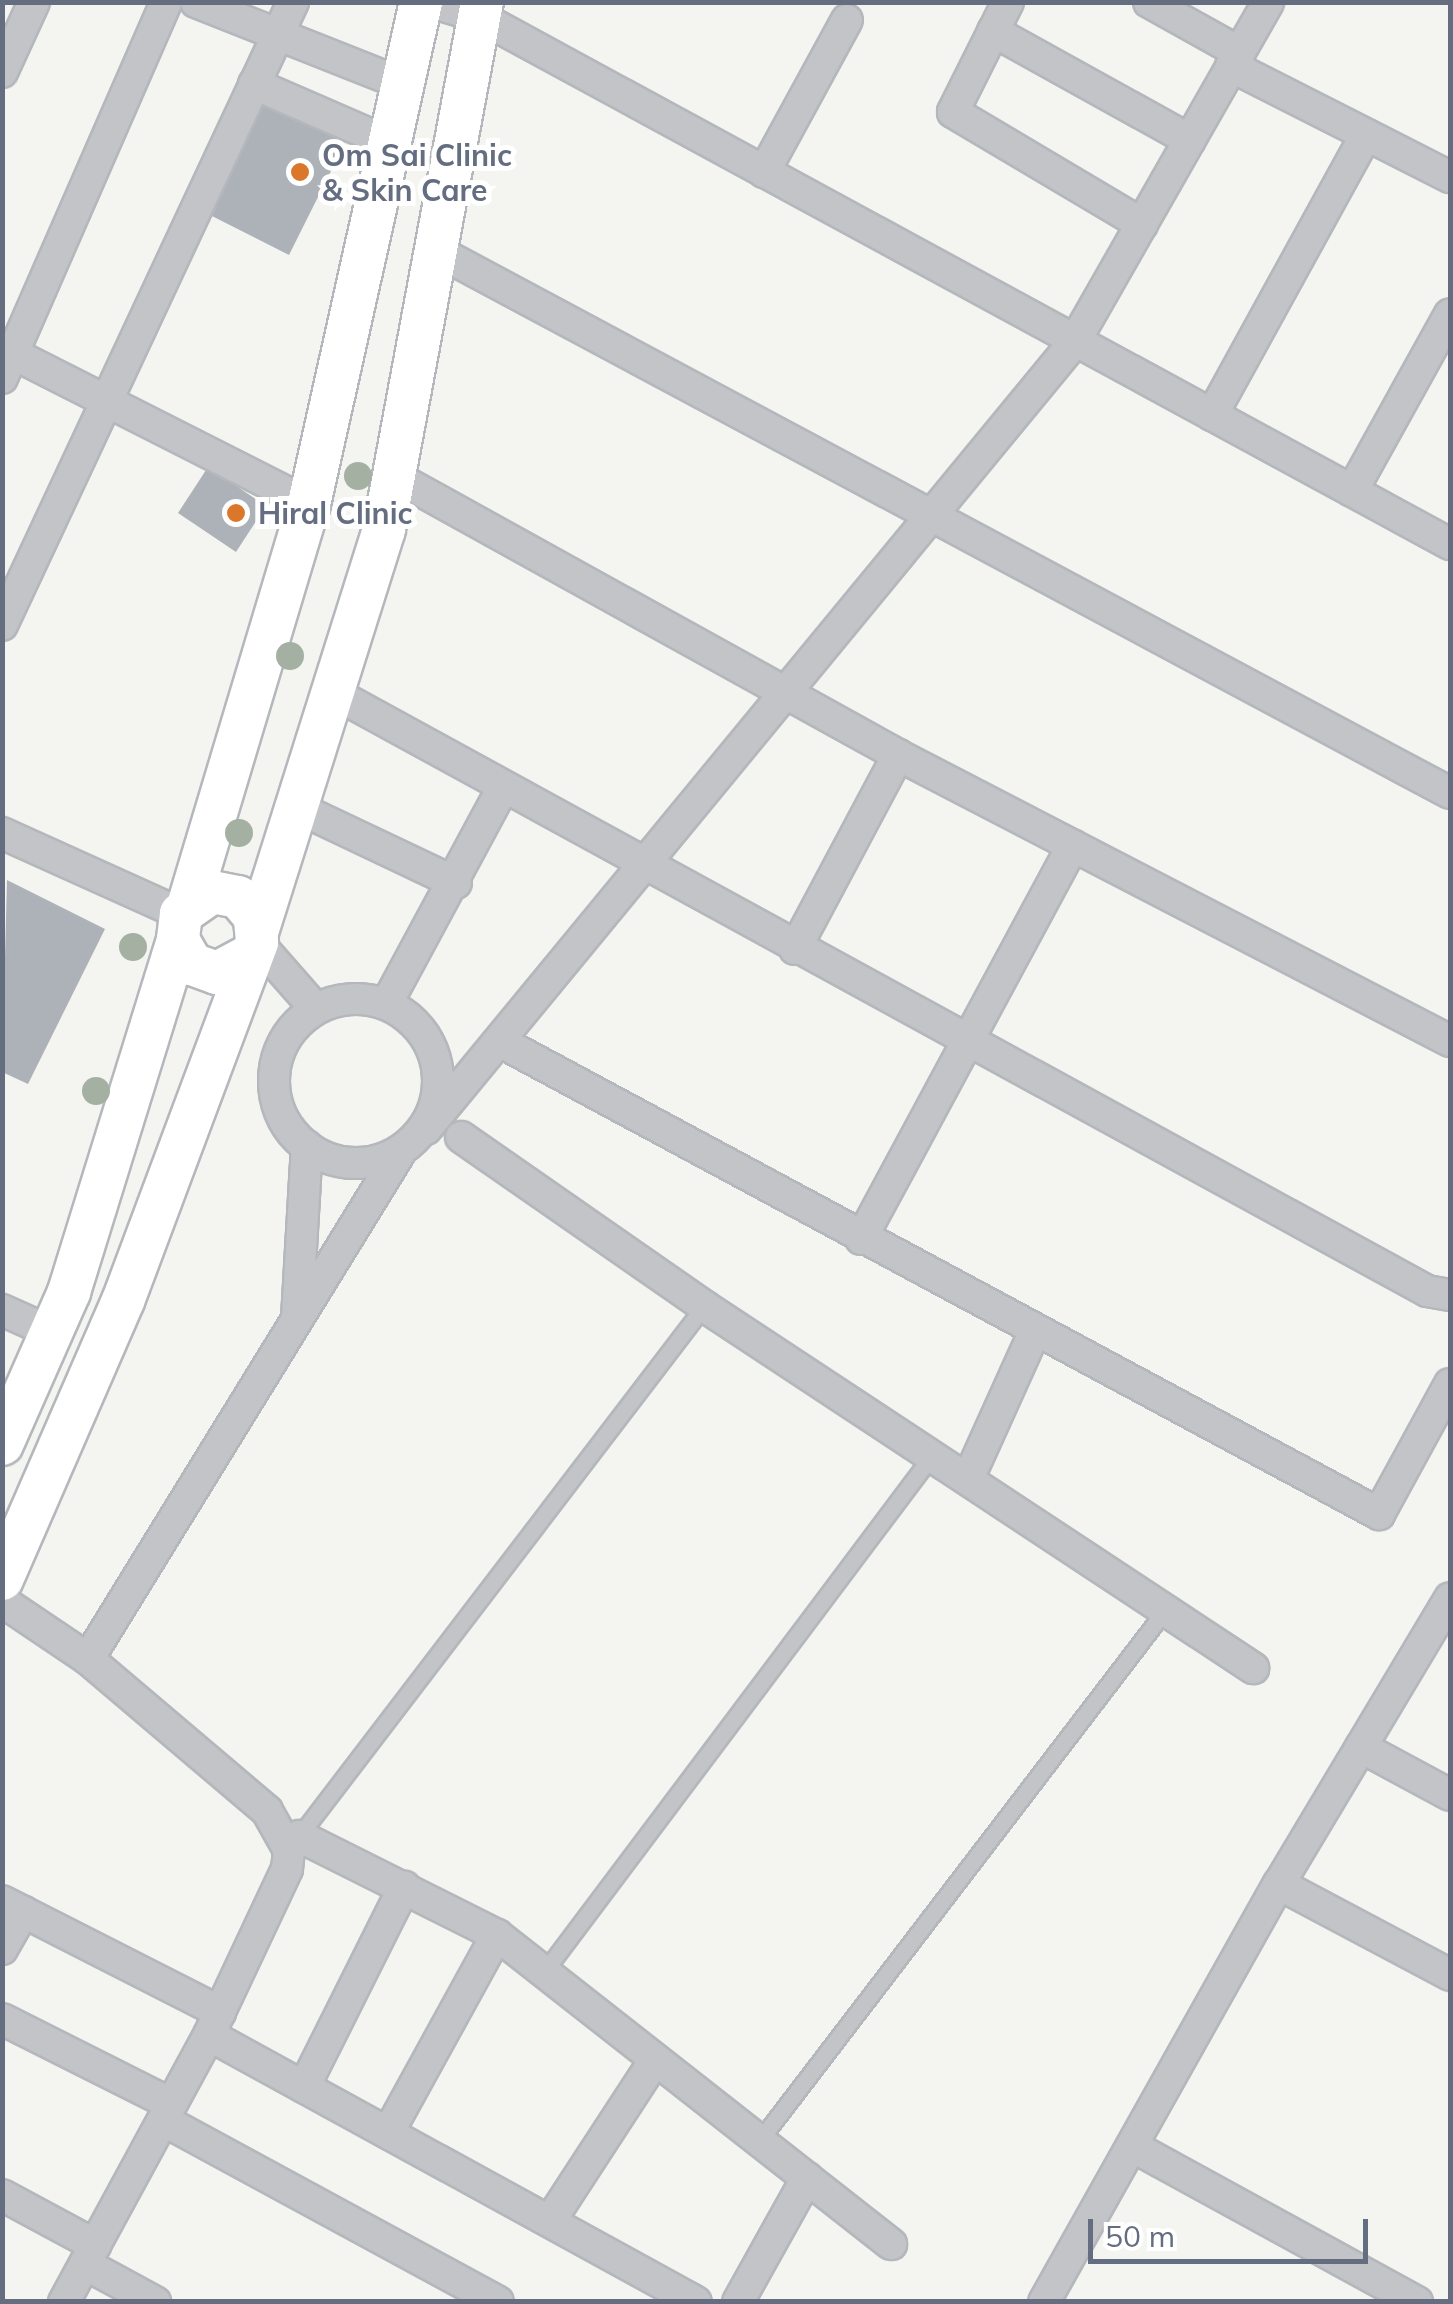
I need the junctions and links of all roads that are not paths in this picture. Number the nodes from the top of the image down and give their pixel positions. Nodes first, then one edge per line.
1 (34, 2) edge
2 (166, 2) edge
3 (196, 2) edge
4 (293, 2) edge
5 (421, 2) edge
6 (430, 2) edge
7 (1008, 2) edge
8 (1149, 2) edge
9 (1268, 2) edge
10 (481, 10) edge
11 (847, 20) dead end
12 (993, 31) junction
13 (278, 35) junction
14 (1235, 60) junction
15 (2, 72) edge
16 (254, 84) junction
17 (406, 85) junction
18 (1366, 135) junction
19 (1190, 140) junction
20 (392, 144) junction
21 (764, 172) junction
22 (1450, 177) edge
23 (1142, 224) junction
24 (437, 250) junction
25 (1450, 314) edge
26 (1076, 341) junction
27 (6, 360) edge
28 (103, 399) junction
29 (1212, 414) junction
30 (394, 476) junction
31 (1352, 491) junction
32 (309, 504) junction
33 (932, 514) junction
34 (1450, 544) edge
35 (2, 625) edge
36 (332, 692) junction
37 (784, 693) junction
38 (898, 755) junction
39 (503, 788) junction
40 (1450, 793) edge
41 (296, 806) junction
42 (2, 833) edge
43 (1073, 845) junction
44 (641, 865) junction
45 (456, 883) junction
46 (183, 919) junction
47 (255, 942) junction
48 (795, 949) junction
49 (387, 1003) junction
50 (315, 1008) junction
51 (1450, 1041) edge
52 (501, 1042) junction
53 (971, 1042) junction
54 (426, 1129) junction
55 (460, 1137) dead end
56 (307, 1146) junction
57 (399, 1154) junction
58 (862, 1239) junction
59 (1449, 1299) edge
60 (704, 1306) junction
61 (2, 1310) edge
62 (297, 1322) junction
63 (1035, 1331) junction
64 (52, 1332) junction
65 (1450, 1384) edge
66 (2, 1444) edge
67 (932, 1454) junction
68 (969, 1477) junction
69 (2, 1579) edge
70 (2, 1601) edge
71 (1448, 1606) edge
72 (1166, 1609) junction
73 (88, 1659) junction
74 (1253, 1668) dead end
75 (1361, 1747) junction
76 (1450, 1795) edge
77 (294, 1843) junction
78 (1279, 1884) junction
79 (404, 1886) junction
80 (13, 1907) edge
81 (497, 1935) junction
82 (2, 1949) edge
83 (544, 1972) junction
84 (1450, 1975) edge
85 (2, 2019) edge
86 (214, 2024) junction
87 (655, 2060) junction
88 (304, 2087) junction
89 (167, 2112) junction
90 (388, 2133) junction
91 (759, 2141) junction
92 (1132, 2146) junction
93 (807, 2178) junction
94 (2, 2195) edge
95 (550, 2221) junction
96 (890, 2244) dead end
97 (90, 2254) junction
98 (64, 2302) edge
99 (154, 2302) edge
100 (498, 2302) edge
101 (696, 2302) edge
102 (738, 2302) edge
103 (1044, 2302) edge
104 (1417, 2302) edge

1 - 15 street
2 - 27 street
3 - 13 street
4 - 13 street
5 - 17 main road
6 - 10 street
7 - 12 street
8 - 14 street
9 - 14 street
10 - 21 street
10 - 24 main road
11 - 21 street
12 - 19 street
12 - 23 street
13 - 16 street
13 - 17 street
14 - 18 street
14 - 19 street
16 - 20 street
16 - 28 street
17 - 20 main road
18 - 22 street
18 - 29 street
19 - 23 street
20 - 32 main road
21 - 26 street
23 - 26 street
24 - 30 main road
24 - 33 street
25 - 31 street
26 - 29 street
26 - 33 street
27 - 28 street
28 - 32 street
28 - 35 street
29 - 31 street
30 - 36 main road
30 - 37 street
31 - 34 street
32 - 46 main road
33 - 37 street
33 - 40 street
36 - 39 street
36 - 41 main road
37 - 38 street
37 - 44 street
38 - 43 street
38 - 48 street
39 - 44 street
39 - 45 street
41 - 45 street
41 - 47 main road
42 - 46 street
43 - 51 street
43 - 53 street
44 - 48 street
44 - 52 street
45 - 49 street
46 - 47 main road
46 - 47 main road
46 - 64 main road
47 - 50 street
47 - 69 main road
48 - 53 street
49 - 50 street
49 - 54 street
50 - 56 street
52 - 54 street
52 - 58 street
53 - 58 street
53 - 59 street
54 - 57 street
55 - 60 street
56 - 57 street
56 - 62 street
57 - 62 street
58 - 63 street
60 - 67 street
60 - 77 lane
61 - 64 street
62 - 73 street
63 - 65 street
63 - 68 street
64 - 66 main road
67 - 68 street
67 - 83 lane
68 - 72 street
70 - 73 street
71 - 75 street
72 - 74 street
72 - 91 lane
73 - 77 street
75 - 76 street
75 - 78 street
77 - 79 street
77 - 86 street
78 - 84 street
78 - 92 street
79 - 81 street
79 - 88 street
80 - 82 street
80 - 86 street
81 - 83 street
81 - 90 street
83 - 87 street
85 - 89 street
86 - 88 street
86 - 89 street
87 - 91 street
87 - 95 street
88 - 90 street
89 - 97 street
89 - 100 street
90 - 95 street
91 - 93 street
92 - 103 street
92 - 104 street
93 - 96 street
93 - 102 street
94 - 97 street
95 - 101 street
97 - 98 street
97 - 99 street

